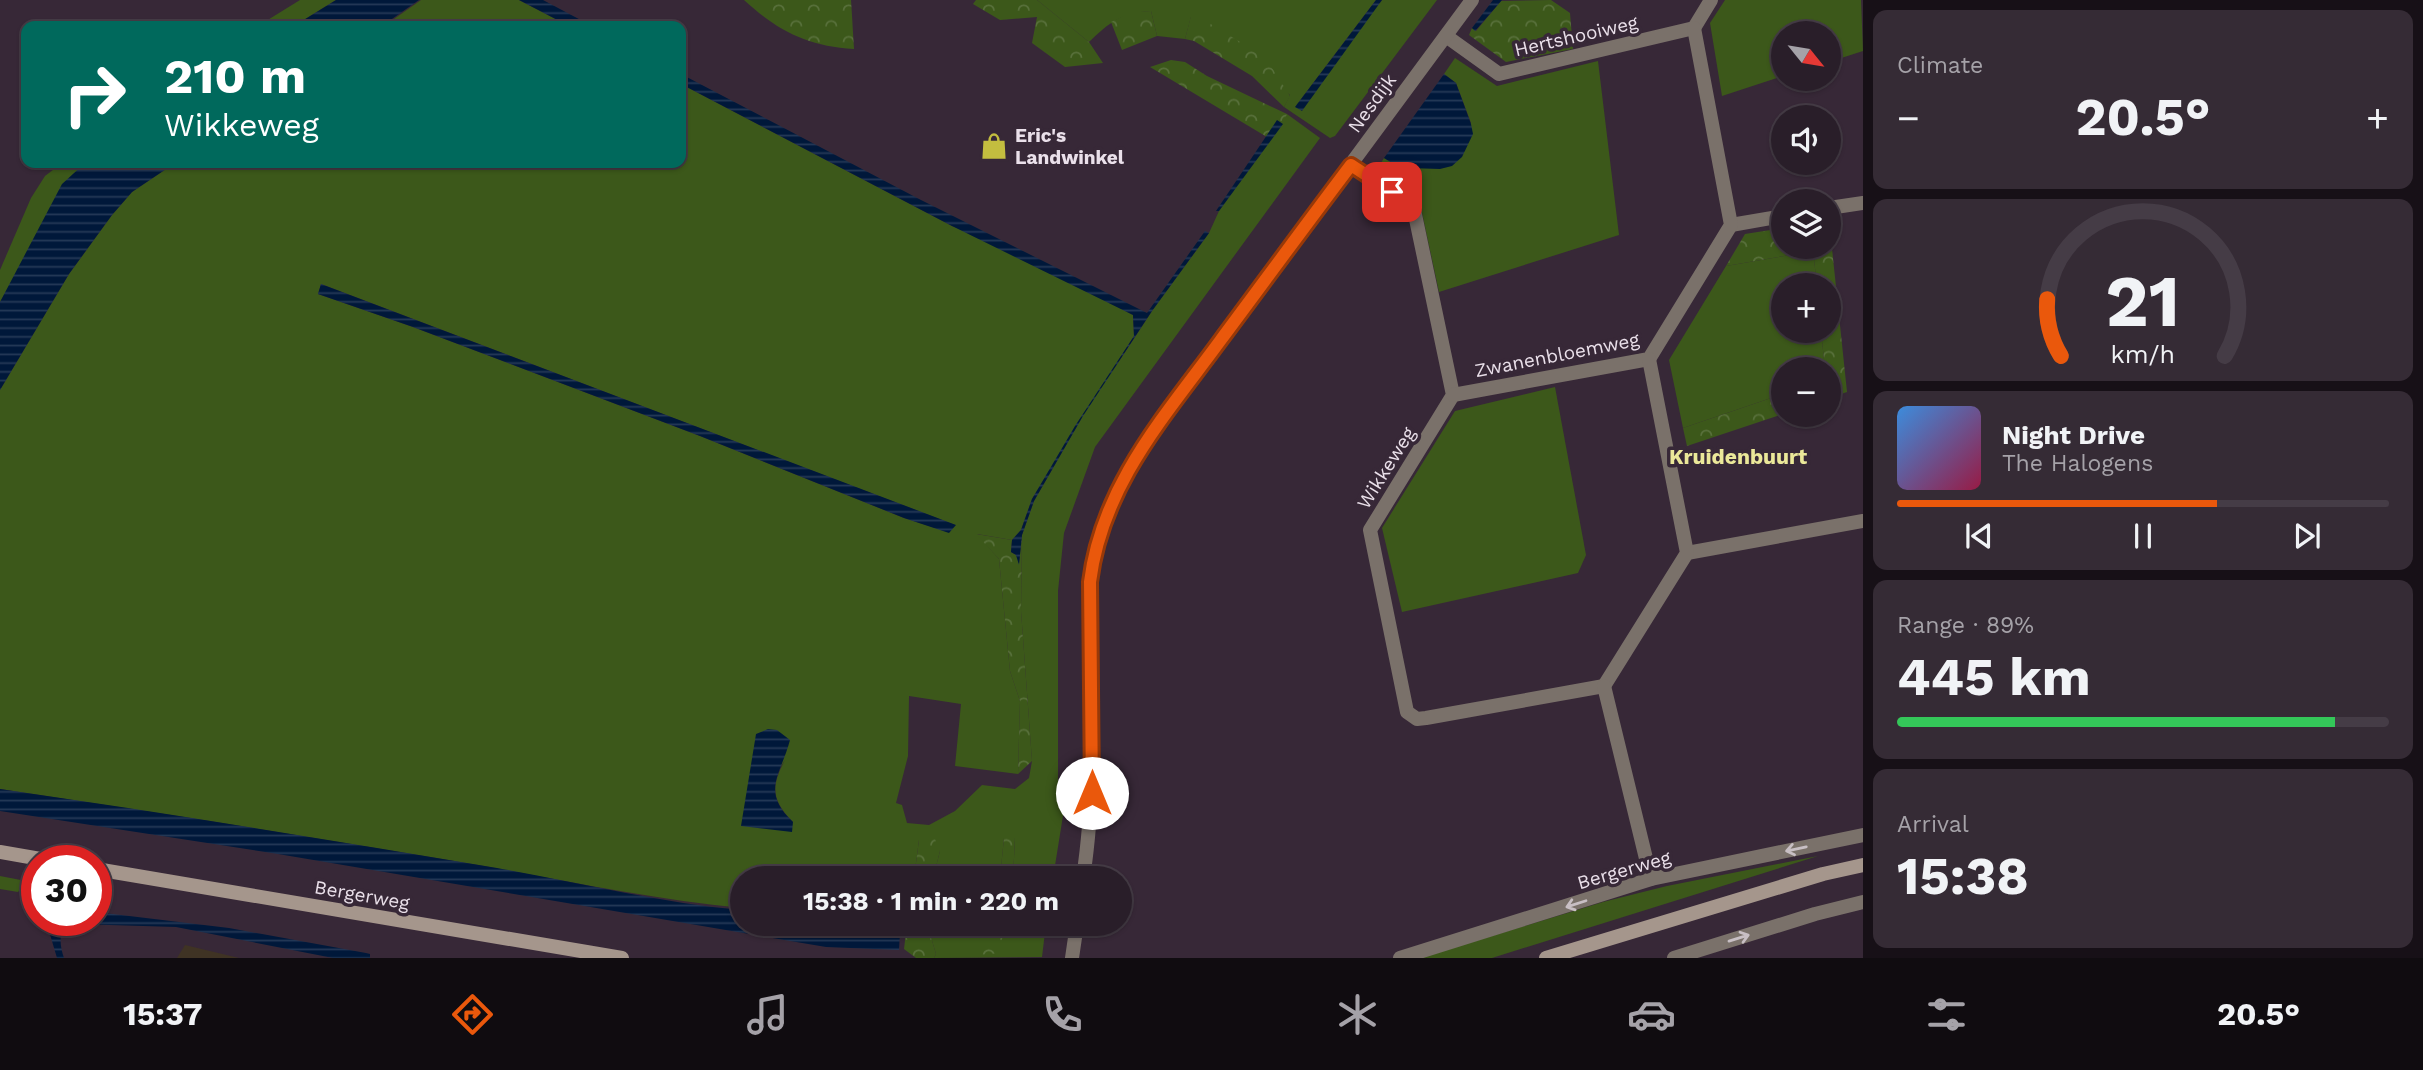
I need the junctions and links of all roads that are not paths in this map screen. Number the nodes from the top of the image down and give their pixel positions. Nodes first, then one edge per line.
1 (1472, 0) edge
2 (1711, 0) edge
3 (1694, 28) junction
4 (1446, 36) junction
5 (1351, 165) junction
6 (1863, 203) edge
7 (1841, 206) edge
8 (1771, 218) edge
9 (1731, 225) junction
10 (1649, 359) junction
11 (1453, 395) junction
12 (1863, 521) edge
13 (1687, 553) junction
14 (1604, 686) junction
15 (1863, 835) edge
16 (0, 852) edge
17 (21, 856) edge
18 (1863, 864) edge
19 (1085, 866) edge
20 (112, 872) edge
21 (1651, 879) junction
22 (1863, 902) edge
23 (1075, 936) edge
24 (622, 958) edge
25 (1072, 958) edge
26 (1400, 958) edge
27 (1546, 958) edge
28 (1674, 958) edge

1 - 4 street, Nesdijk
2 - 3 street
3 - 4 street, Hertshooiweg
3 - 9 street
4 - 5 street, Nesdijk
5 - 11 street
5 - 19 street, Nesdijk
6 - 7 street
8 - 9 street
9 - 10 street, Zwanenbloemweg
10 - 11 street, Zwanenbloemweg
10 - 13 street
11 - 14 street, Wikkeweg
12 - 13 street
13 - 14 street
14 - 21 street
15 -> 21 street, Bergerweg
16 - 17 main road
18 - 27 main road
20 - 24 main road, Bergerweg
21 -> 26 street, Bergerweg
28 -> 22 street
23 - 25 street

